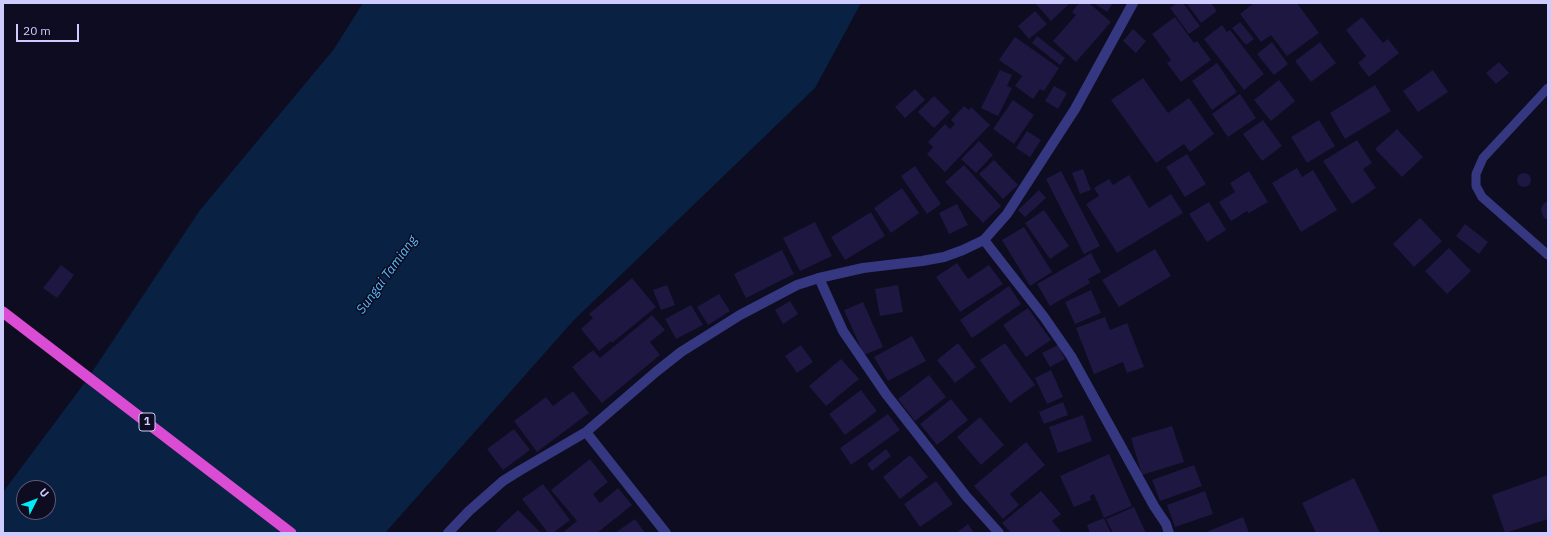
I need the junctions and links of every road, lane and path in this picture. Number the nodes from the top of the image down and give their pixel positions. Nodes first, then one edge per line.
1 (1133, 3) edge
2 (1548, 88) edge
3 (984, 240) junction
4 (1548, 255) edge
5 (819, 278) junction
6 (3, 312) edge
7 (586, 432) junction
8 (291, 533) edge
9 (448, 533) edge
10 (666, 533) edge
11 (999, 533) edge
12 (1169, 533) edge

1 - 3 street
2 - 4 lane
3 - 5 street
3 - 12 street
5 - 7 street
5 - 11 street
6 - 8 highway, 1
7 - 9 street
7 - 10 street

